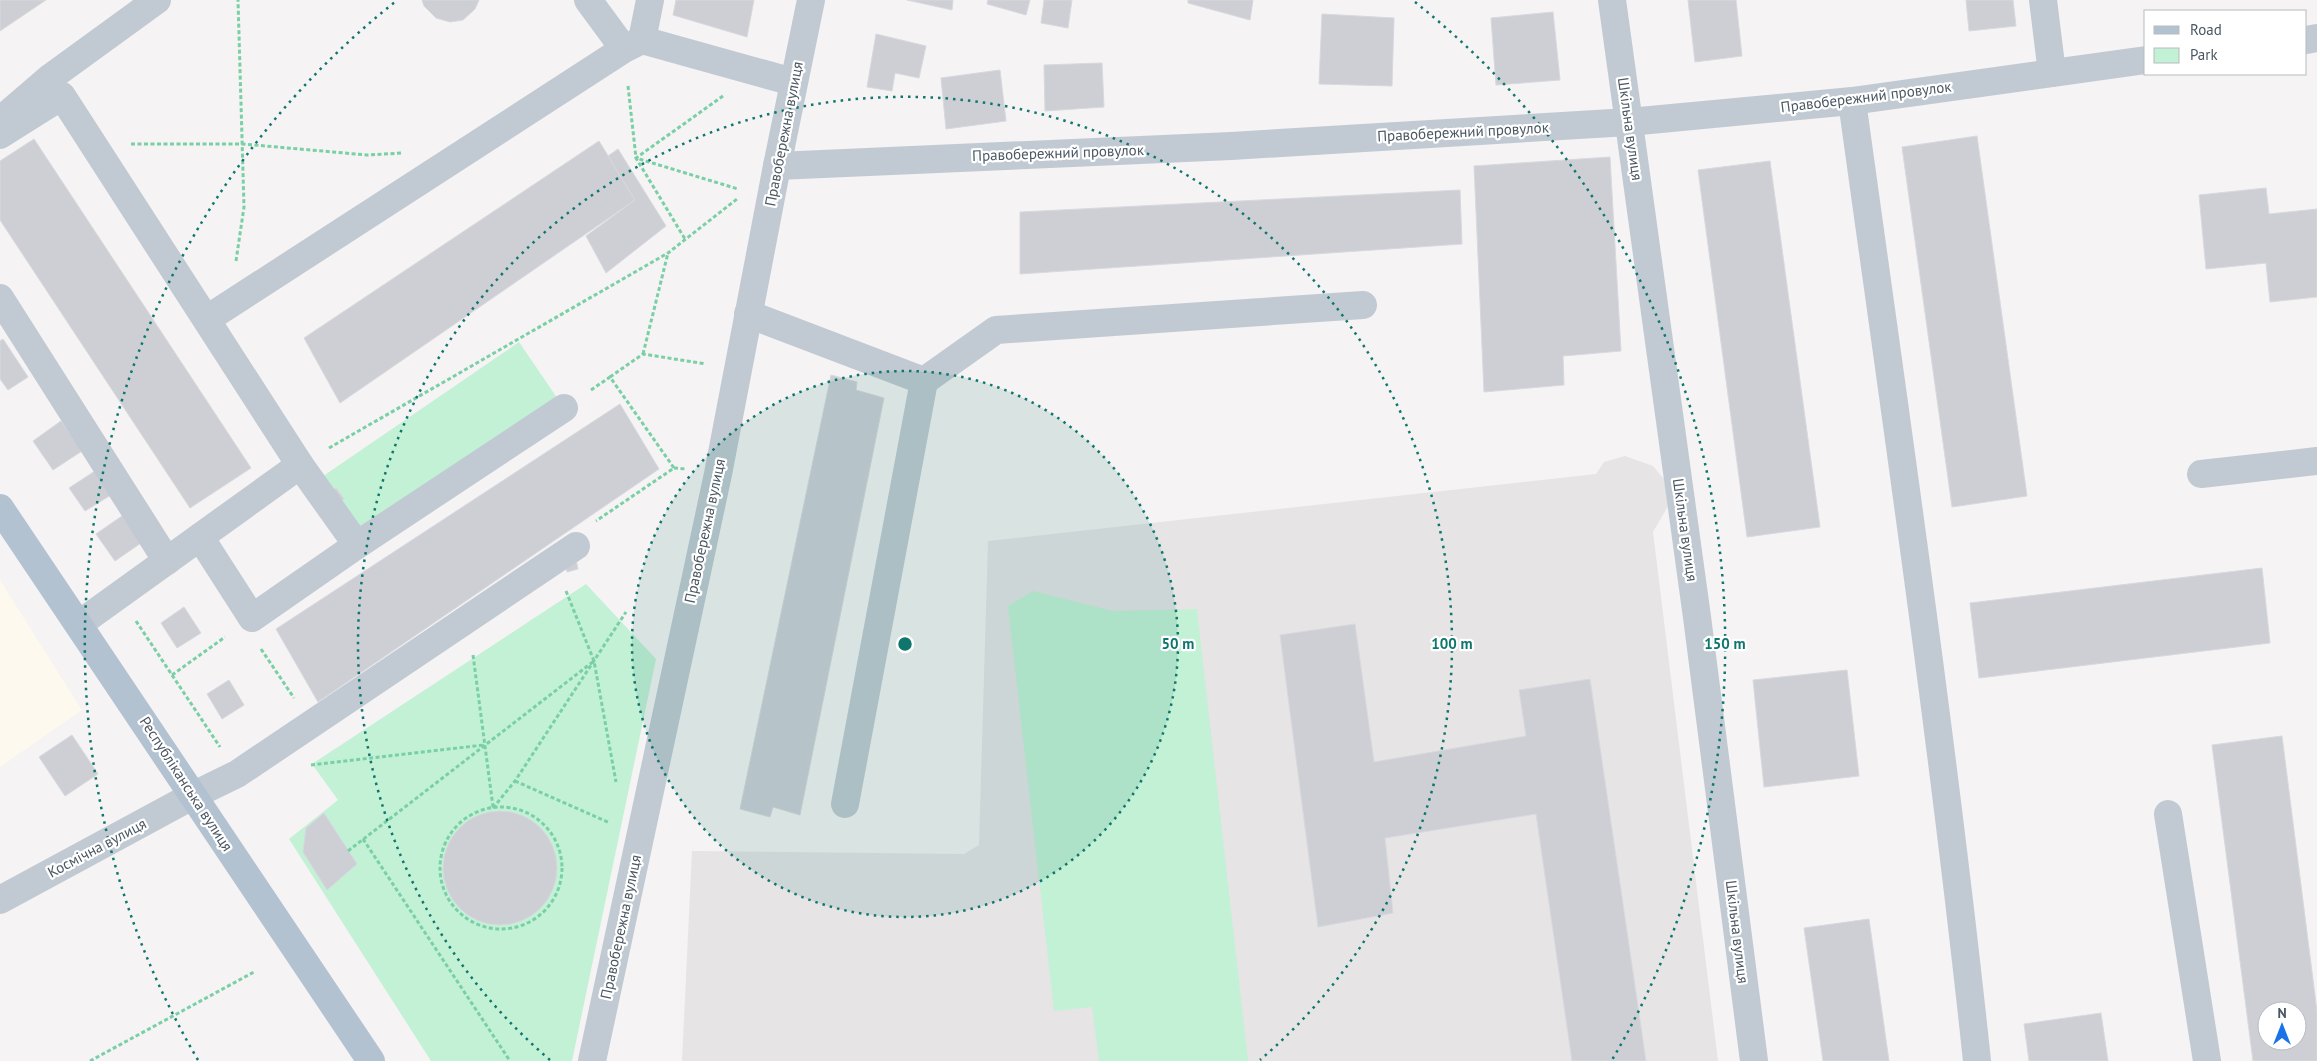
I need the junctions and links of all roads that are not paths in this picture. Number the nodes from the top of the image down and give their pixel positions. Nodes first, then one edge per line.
1 (157, 0) edge
2 (588, 0) edge
3 (650, 0) edge
4 (812, 0) edge
5 (1612, 0) edge
6 (2043, 0) edge
7 (633, 45) junction
8 (2144, 60) edge
9 (2052, 72) junction
10 (793, 82) junction
11 (1852, 100) junction
12 (0, 121) edge
13 (1629, 122) junction
14 (0, 136) edge
15 (777, 166) junction
16 (0, 298) edge
17 (1363, 305) dead end
18 (218, 312) junction
19 (748, 314) junction
20 (924, 381) junction
21 (564, 408) dead end
22 (2317, 461) edge
23 (300, 465) junction
24 (2201, 474) dead end
25 (0, 508) edge
26 (200, 537) junction
27 (357, 545) junction
28 (576, 546) dead end
29 (166, 561) junction
30 (79, 624) junction
31 (194, 795) junction
32 (845, 804) dead end
33 (2168, 814) dead end
34 (0, 900) edge
35 (371, 1061) edge
36 (592, 1061) edge
37 (1754, 1061) edge
38 (1977, 1061) edge
39 (2207, 1061) edge

1 - 12 street
2 - 7 street
3 - 7 street
4 - 10 street, Правобережна вулиця
5 - 13 street, Шкільна вулиця
6 - 9 street
7 - 10 street
7 - 18 street
8 - 9 street, Правобережний провулок
9 - 11 street, Правобережний провулок
10 - 15 street, Правобережна вулиця
11 - 13 street, Правобережний провулок
11 - 38 street
13 - 15 street, Правобережний провулок
13 - 37 street, Шкільна вулиця
14 - 18 street
15 - 19 street, Правобережна вулиця
16 - 29 street
17 - 20 street
18 - 23 street
19 - 20 street
19 - 36 street, Правобережна вулиця
20 - 32 street
21 - 27 street
22 - 24 street
23 - 26 street
23 - 27 street
25 - 30 main road, Республіканська вулиця
26 - 27 street
26 - 29 street
28 - 31 street, Космічна вулиця
29 - 30 street
30 - 31 main road, Республіканська вулиця
31 - 34 street, Космічна вулиця
31 - 35 main road, Республіканська вулиця
33 - 39 street

